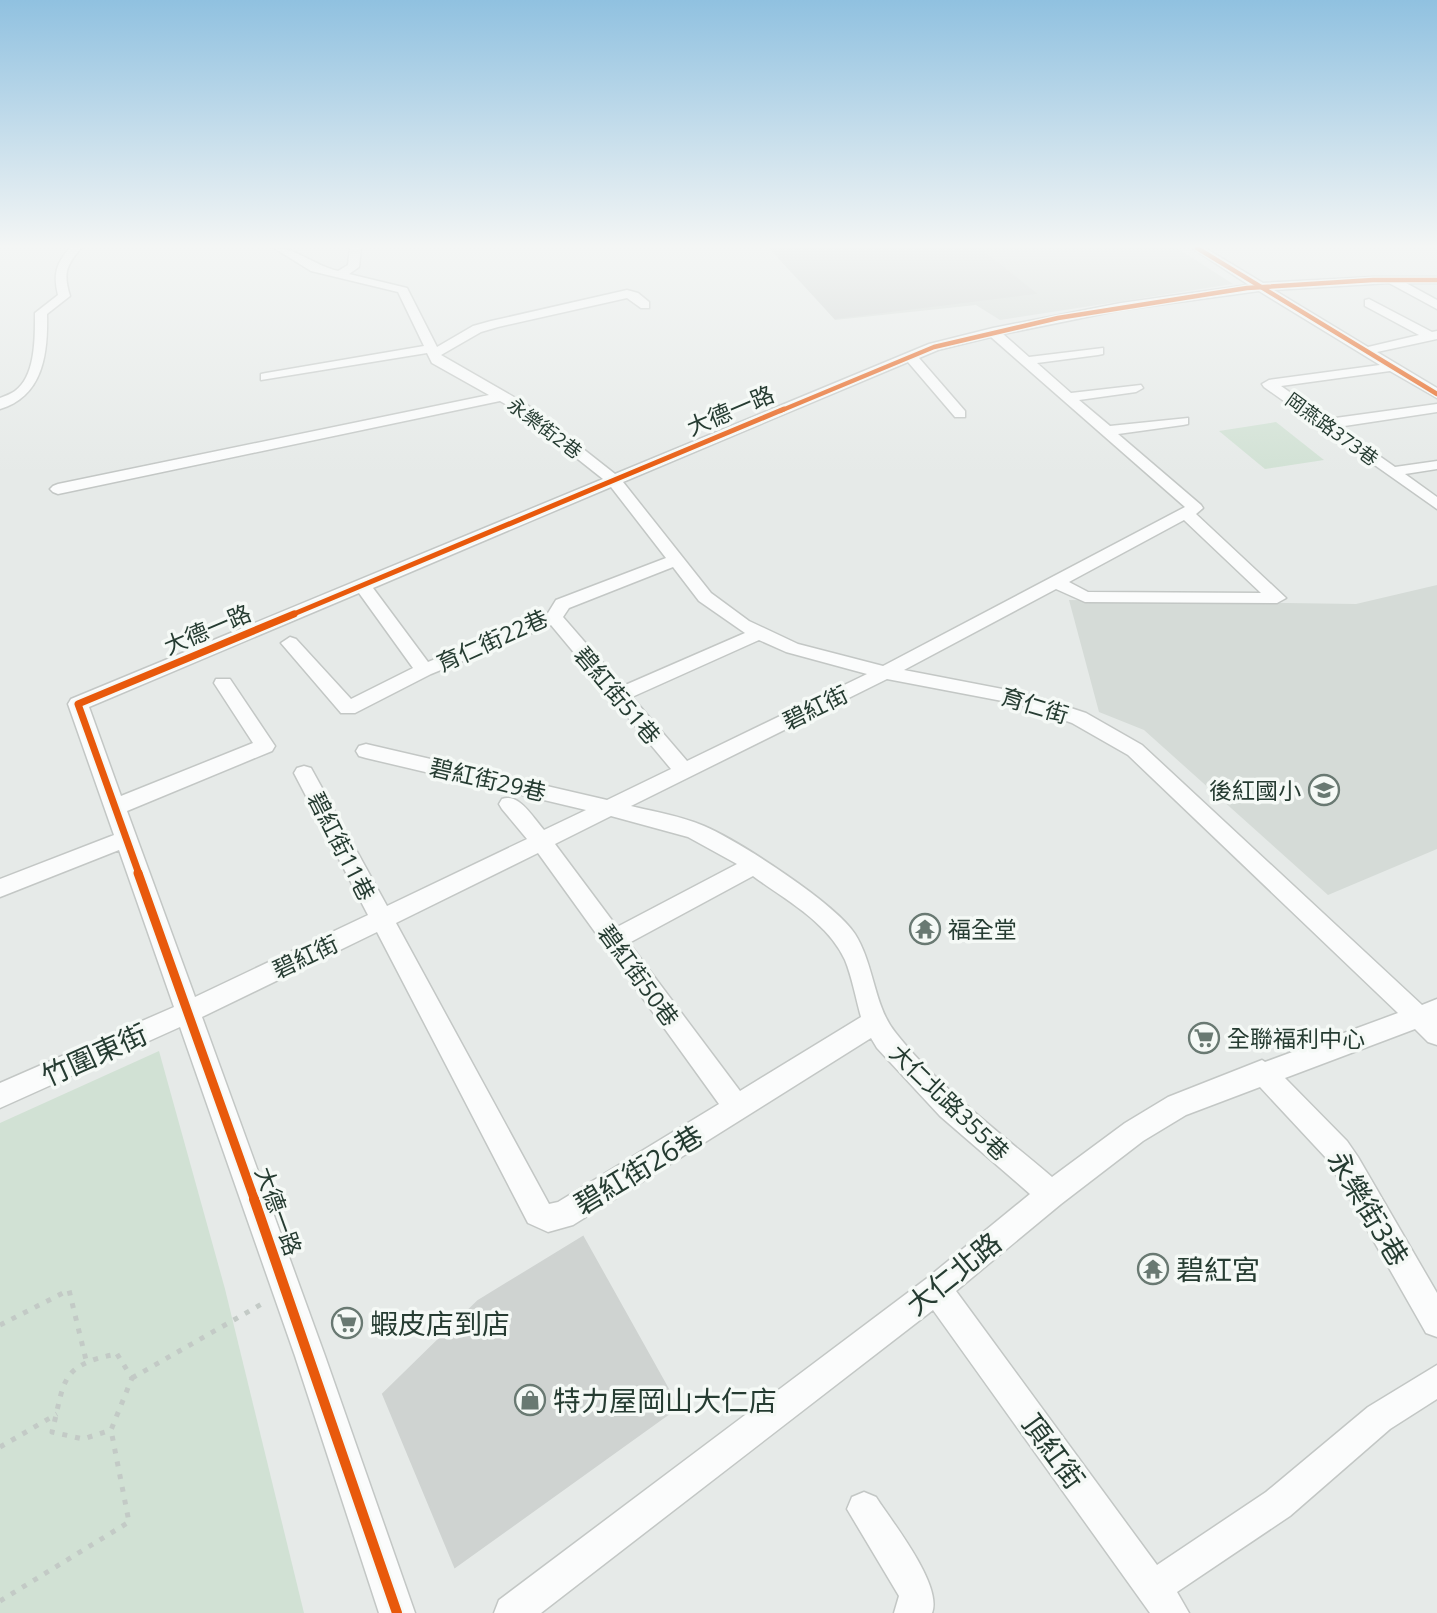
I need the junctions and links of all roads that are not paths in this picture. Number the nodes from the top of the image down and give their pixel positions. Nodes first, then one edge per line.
1 (41, 323) edge
2 (419, 323) edge
3 (503, 323) edge
4 (1030, 323) edge
5 (1321, 323) edge
6 (1410, 323) edge
7 (993, 332) junction
8 (1433, 335) edge
9 (433, 351) junction
10 (1098, 351) dead end
11 (1366, 351) junction
12 (910, 356) junction
13 (1027, 361) junction
14 (1392, 367) junction
15 (266, 377) dead end
16 (1136, 388) dead end
17 (1434, 390) edge
18 (502, 396) junction
19 (1068, 397) junction
20 (0, 405) edge
21 (1437, 408) edge
22 (960, 414) dead end
23 (1183, 421) dead end
24 (1326, 424) junction
25 (1107, 431) junction
26 (1437, 465) edge
27 (1392, 472) junction
28 (613, 480) junction
29 (58, 489) dead end
30 (1437, 504) edge
31 (1186, 513) junction
32 (675, 560) junction
33 (1056, 582) junction
34 (362, 585) junction
35 (554, 617) junction
36 (759, 633) junction
37 (290, 643) dead end
38 (424, 670) junction
39 (885, 673) junction
40 (223, 683) dead end
41 (619, 695) junction
42 (366, 751) dead end
43 (684, 771) junction
44 (304, 773) dead end
45 (509, 804) dead end
46 (115, 807) junction
47 (610, 808) junction
48 (126, 839) junction
49 (541, 841) junction
50 (754, 864) junction
51 (0, 888) edge
52 (380, 920) junction
53 (613, 940) junction
54 (188, 1012) junction
55 (1431, 1020) edge
56 (875, 1022) junction
57 (1262, 1072) junction
58 (0, 1096) edge
59 (737, 1108) junction
60 (1051, 1194) junction
61 (936, 1289) junction
62 (1437, 1322) edge
63 (1437, 1381) edge
64 (864, 1509) dead end
65 (1162, 1600) edge
66 (397, 1613) edge
67 (512, 1613) edge
68 (912, 1613) edge

1 - 20 street
2 - 9 street, 永樂街2巷
3 - 9 street
4 - 7 street, 大德一路
5 - 11 street
6 - 8 street
7 - 12 street, 大德一路
7 - 13 street
8 - 11 street
9 - 15 street
9 - 18 street, 永樂街2巷
10 - 13 street
11 - 14 street
12 - 22 street
12 - 28 street, 大德一路
13 - 19 street
14 - 17 street
14 - 24 street, 岡燕路373巷
16 - 19 street
18 - 28 street, 永樂街2巷
18 - 29 street
19 - 25 street
21 - 24 street
23 - 25 street
24 - 27 street, 岡燕路373巷
25 - 31 street
26 - 27 street
27 - 30 street, 岡燕路373巷
28 - 32 street, 育仁街
28 - 34 street, 大德一路
31 - 33 street, 碧紅街
31 - 33 street
32 - 35 street, 育仁街22巷
32 - 36 street, 育仁街
33 - 39 street, 碧紅街
34 - 38 street
34 - 46 street, 大德一路
35 - 38 street, 育仁街22巷
35 - 41 street, 碧紅街51巷
36 - 39 street, 育仁街
36 - 41 street
37 - 38 street, 育仁街22巷
39 - 43 street, 碧紅街
39 - 55 street, 育仁街
40 - 46 street
41 - 43 street, 碧紅街51巷
42 - 47 street, 碧紅街29巷
43 - 47 street, 碧紅街
44 - 52 street, 碧紅街11巷
45 - 49 street, 碧紅街50巷
46 - 48 street, 大德一路
47 - 49 street, 碧紅街
47 - 50 street, 大仁北路355巷
48 - 51 street
48 - 54 street, 大德一路
49 - 52 street, 碧紅街
49 - 53 street, 碧紅街50巷
50 - 53 street
50 - 56 street, 大仁北路355巷
52 - 54 street, 碧紅街
52 - 59 street, 碧紅街26巷
53 - 59 street, 碧紅街50巷
54 - 58 street, 竹圍東街
54 - 66 street, 大德一路
55 - 57 street, 大仁北路
56 - 59 street, 碧紅街26巷
56 - 60 street, 大仁北路355巷
57 - 60 street, 大仁北路
57 - 62 street, 永樂街3巷
60 - 61 street, 大仁北路
61 - 65 street, 頂紅街
61 - 67 street, 大仁北路
63 - 65 street
64 - 68 street

